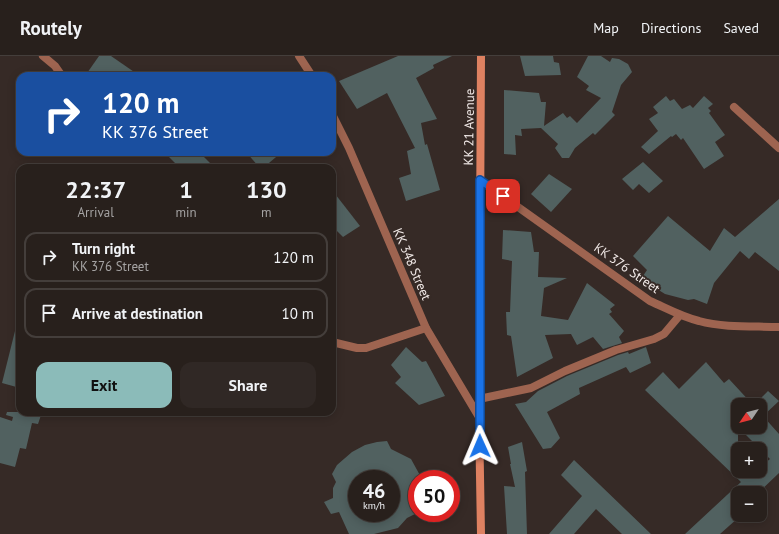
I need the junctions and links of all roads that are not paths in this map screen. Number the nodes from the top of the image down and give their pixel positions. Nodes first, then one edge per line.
1 (43, 56) edge
2 (299, 56) edge
3 (481, 56) edge
4 (59, 72) edge
5 (309, 72) edge
6 (734, 106) dead end
7 (336, 122) edge
8 (779, 148) edge
9 (480, 180) junction
10 (680, 315) junction
11 (779, 327) edge
12 (426, 328) junction
13 (336, 343) edge
14 (480, 399) junction
15 (479, 417) junction
16 (481, 534) edge

1 - 4 street
2 - 5 street
3 - 9 main road, KK 21 Avenue
6 - 8 street
7 - 12 street, KK 348 Street
9 - 10 street, KK 376 Street
9 - 14 main road, KK 21 Avenue
10 - 11 street, KK 376 Street
10 - 14 street
12 - 13 street
12 - 15 street, KK 348 Street
14 - 15 main road, KK 21 Avenue
15 - 16 main road, KK 21 Avenue

